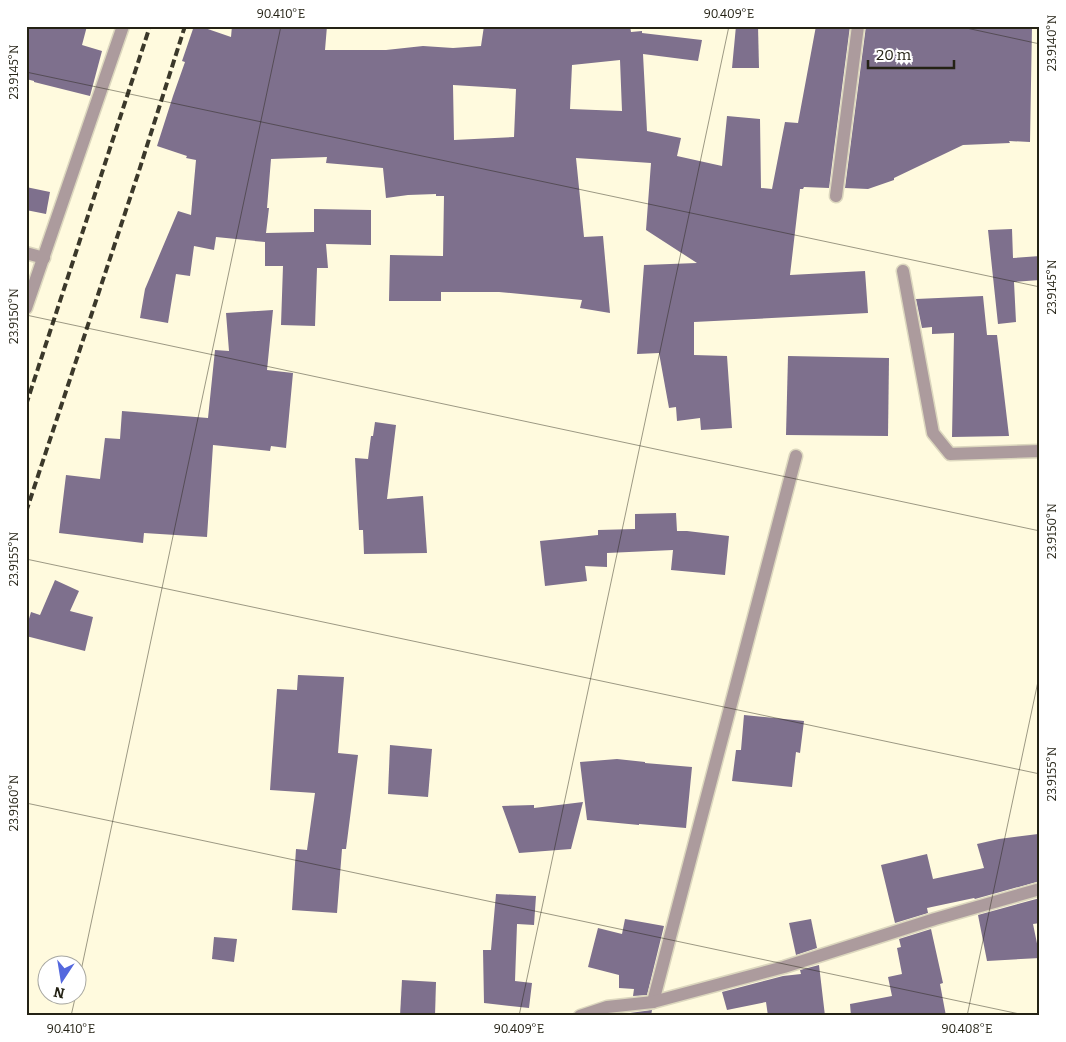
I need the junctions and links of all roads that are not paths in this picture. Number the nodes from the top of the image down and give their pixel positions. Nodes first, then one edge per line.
1 (123, 26) edge
2 (858, 26) edge
3 (836, 196) dead end
4 (26, 253) edge
5 (44, 258) junction
6 (903, 271) dead end
7 (26, 308) edge
8 (1040, 451) edge
9 (796, 456) dead end
10 (1040, 888) edge
11 (654, 1002) junction
12 (580, 1016) edge

1 - 5 street
2 - 3 street
4 - 5 street
5 - 7 street
6 - 8 street
9 - 11 street
10 - 11 street
11 - 12 street

